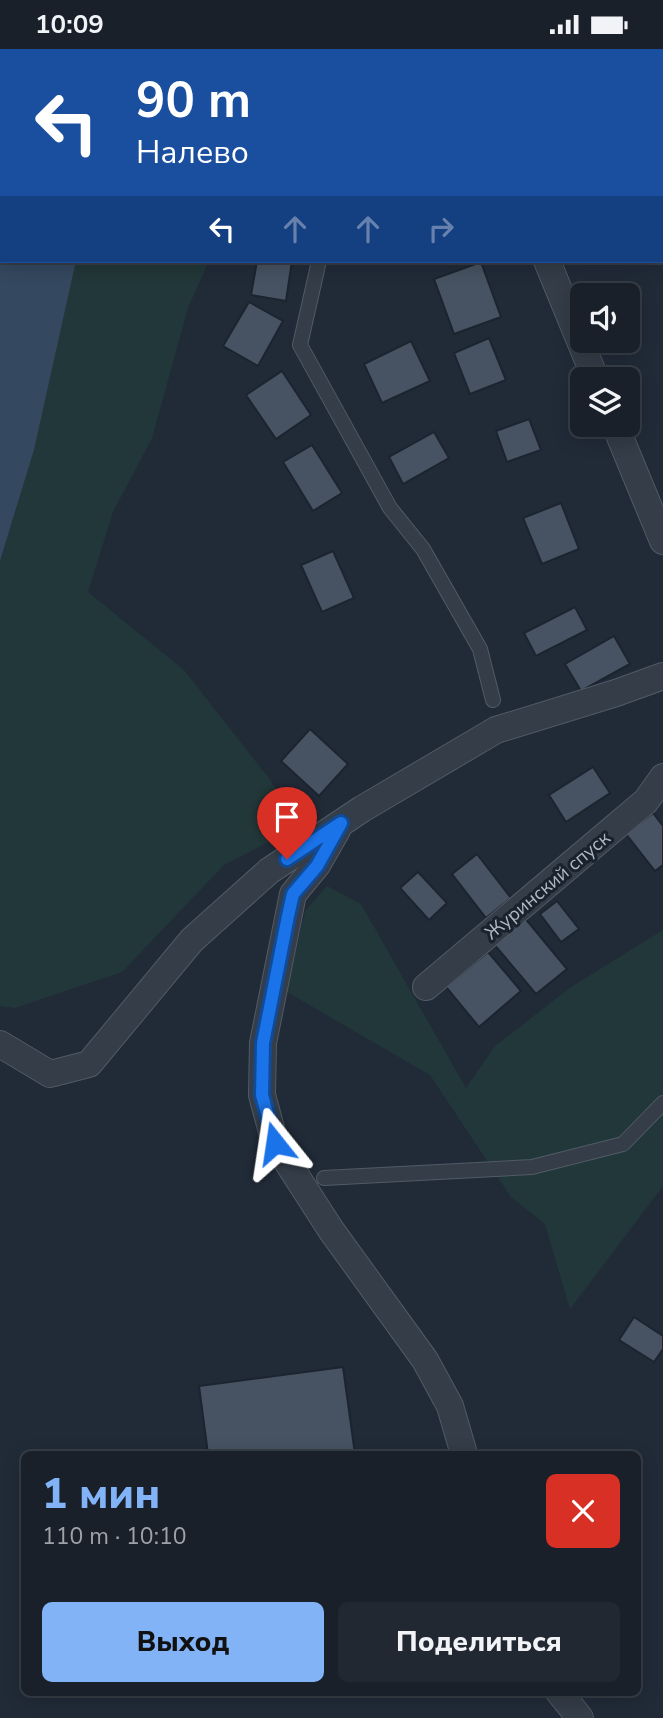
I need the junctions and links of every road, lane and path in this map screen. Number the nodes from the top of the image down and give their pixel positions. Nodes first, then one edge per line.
1 (320, 263) edge
2 (548, 263) edge
3 (591, 367) edge
4 (620, 437) edge
5 (663, 541) edge
6 (663, 676) edge
7 (493, 700) dead end
8 (663, 777) edge
9 (341, 823) junction
10 (426, 987) dead end
11 (0, 1044) edge
12 (663, 1103) edge
13 (324, 1178) dead end
14 (463, 1451) edge
15 (562, 1696) edge
16 (580, 1718) edge

1 - 7 lane
2 - 3 street
4 - 5 street
6 - 9 street
8 - 10 street, Журинский спуск
9 - 11 street
9 - 14 street
12 - 13 lane
15 - 16 street

